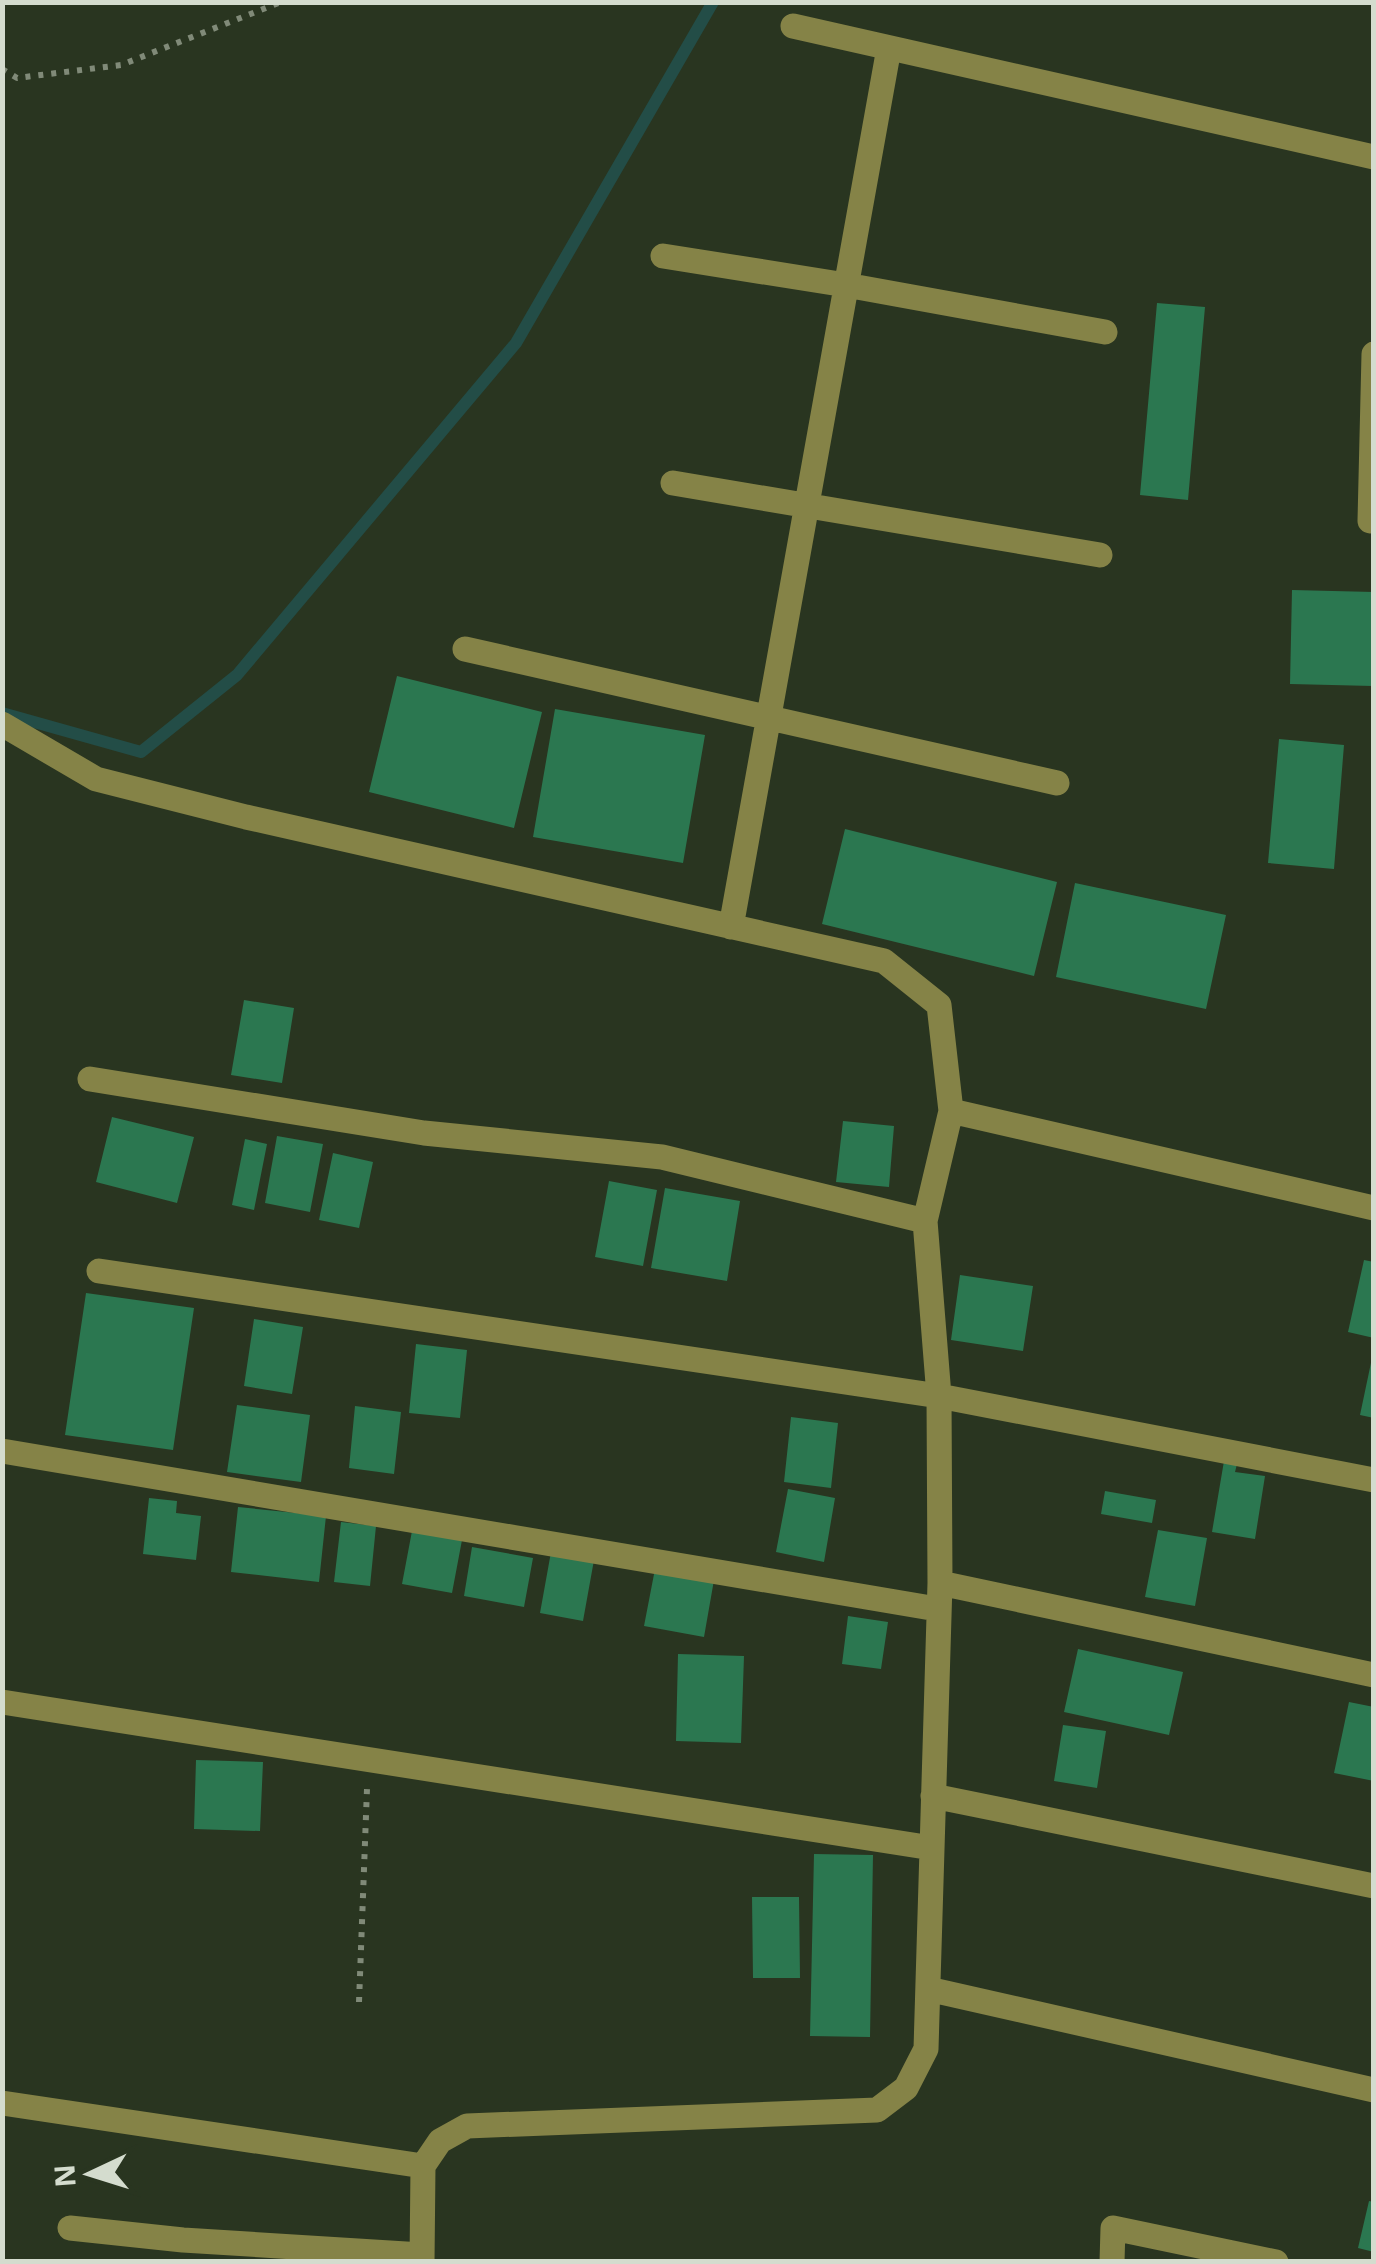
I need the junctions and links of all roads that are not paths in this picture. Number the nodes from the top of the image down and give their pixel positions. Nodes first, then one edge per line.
1 (793, 26) dead end
2 (888, 48) junction
3 (1374, 157) edge
4 (663, 256) dead end
5 (846, 284) junction
6 (1105, 332) dead end
7 (1374, 354) edge
8 (673, 483) dead end
9 (806, 507) junction
10 (1370, 521) dead end
11 (1100, 556) dead end
12 (465, 649) dead end
13 (769, 718) junction
14 (2, 724) edge
15 (1058, 783) dead end
16 (731, 927) junction
17 (90, 1079) dead end
18 (951, 1110) junction
19 (1374, 1208) edge
20 (926, 1221) junction
21 (99, 1271) dead end
22 (939, 1396) junction
23 (2, 1451) edge
24 (1374, 1480) edge
25 (938, 1596) junction
26 (1374, 1675) edge
27 (2, 1702) edge
28 (933, 1796) junction
29 (932, 1848) junction
30 (1374, 1886) edge
31 (928, 1989) junction
32 (1374, 2090) edge
33 (2, 2103) edge
34 (423, 2166) junction
35 (70, 2228) dead end
36 (183, 2251) edge
37 (422, 2258) edge
38 (1264, 2260) edge
39 (1112, 2262) edge

1 - 2 street
2 - 3 street
2 - 5 street
4 - 5 street
5 - 6 street
5 - 9 street
7 - 10 street
8 - 9 street
9 - 11 street
9 - 13 street
12 - 13 street
13 - 15 street
13 - 16 street
14 - 16 street
16 - 18 street
17 - 20 street
18 - 19 street
18 - 20 street
20 - 22 street
21 - 22 street
22 - 24 street
22 - 25 street
23 - 25 street
25 - 26 street
25 - 28 street
27 - 29 street
28 - 29 street
28 - 30 street
29 - 31 street
31 - 32 street
31 - 34 street
33 - 34 street
34 - 37 street
35 - 36 street
36 - 37 street
38 - 39 street

